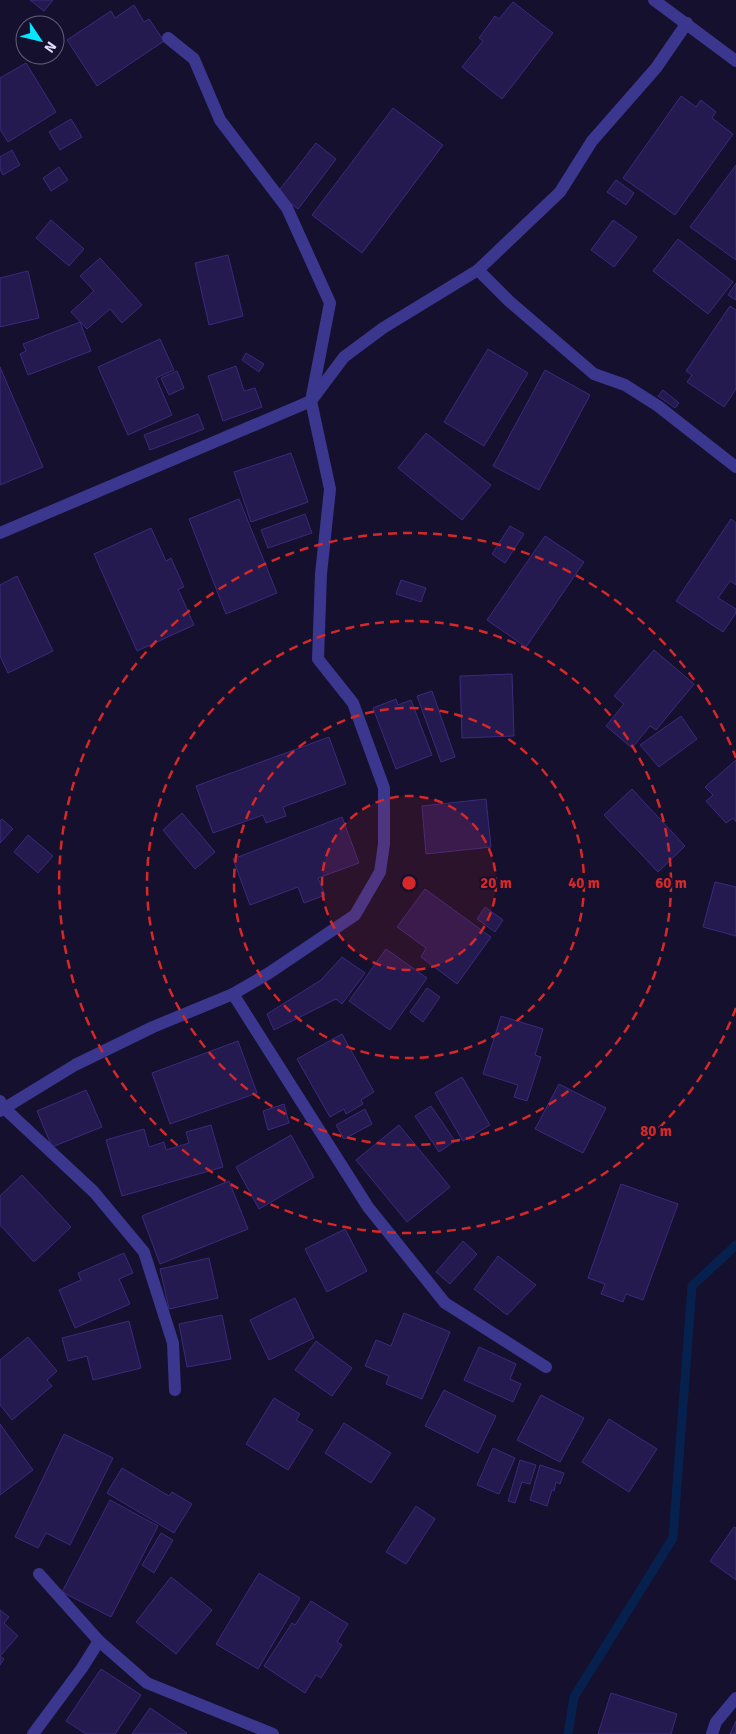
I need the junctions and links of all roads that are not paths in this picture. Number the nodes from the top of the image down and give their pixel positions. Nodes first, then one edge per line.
1 (654, 0) edge
2 (687, 23) junction
3 (168, 38) dead end
4 (736, 61) edge
5 (478, 270) junction
6 (311, 401) junction
7 (736, 467) edge
8 (0, 533) edge
9 (233, 994) junction
10 (1, 1107) edge
11 (546, 1367) dead end
12 (175, 1390) dead end
13 (39, 1574) dead end
14 (99, 1641) junction
15 (736, 1698) edge
16 (33, 1734) edge
17 (273, 1734) edge
18 (712, 1734) edge

1 - 2 street
2 - 4 street
2 - 5 street
3 - 6 street
5 - 6 street
5 - 7 street
6 - 8 street
6 - 9 street
9 - 10 street
9 - 11 street
10 - 12 street
13 - 14 street
14 - 16 street
14 - 17 street
15 - 18 street

